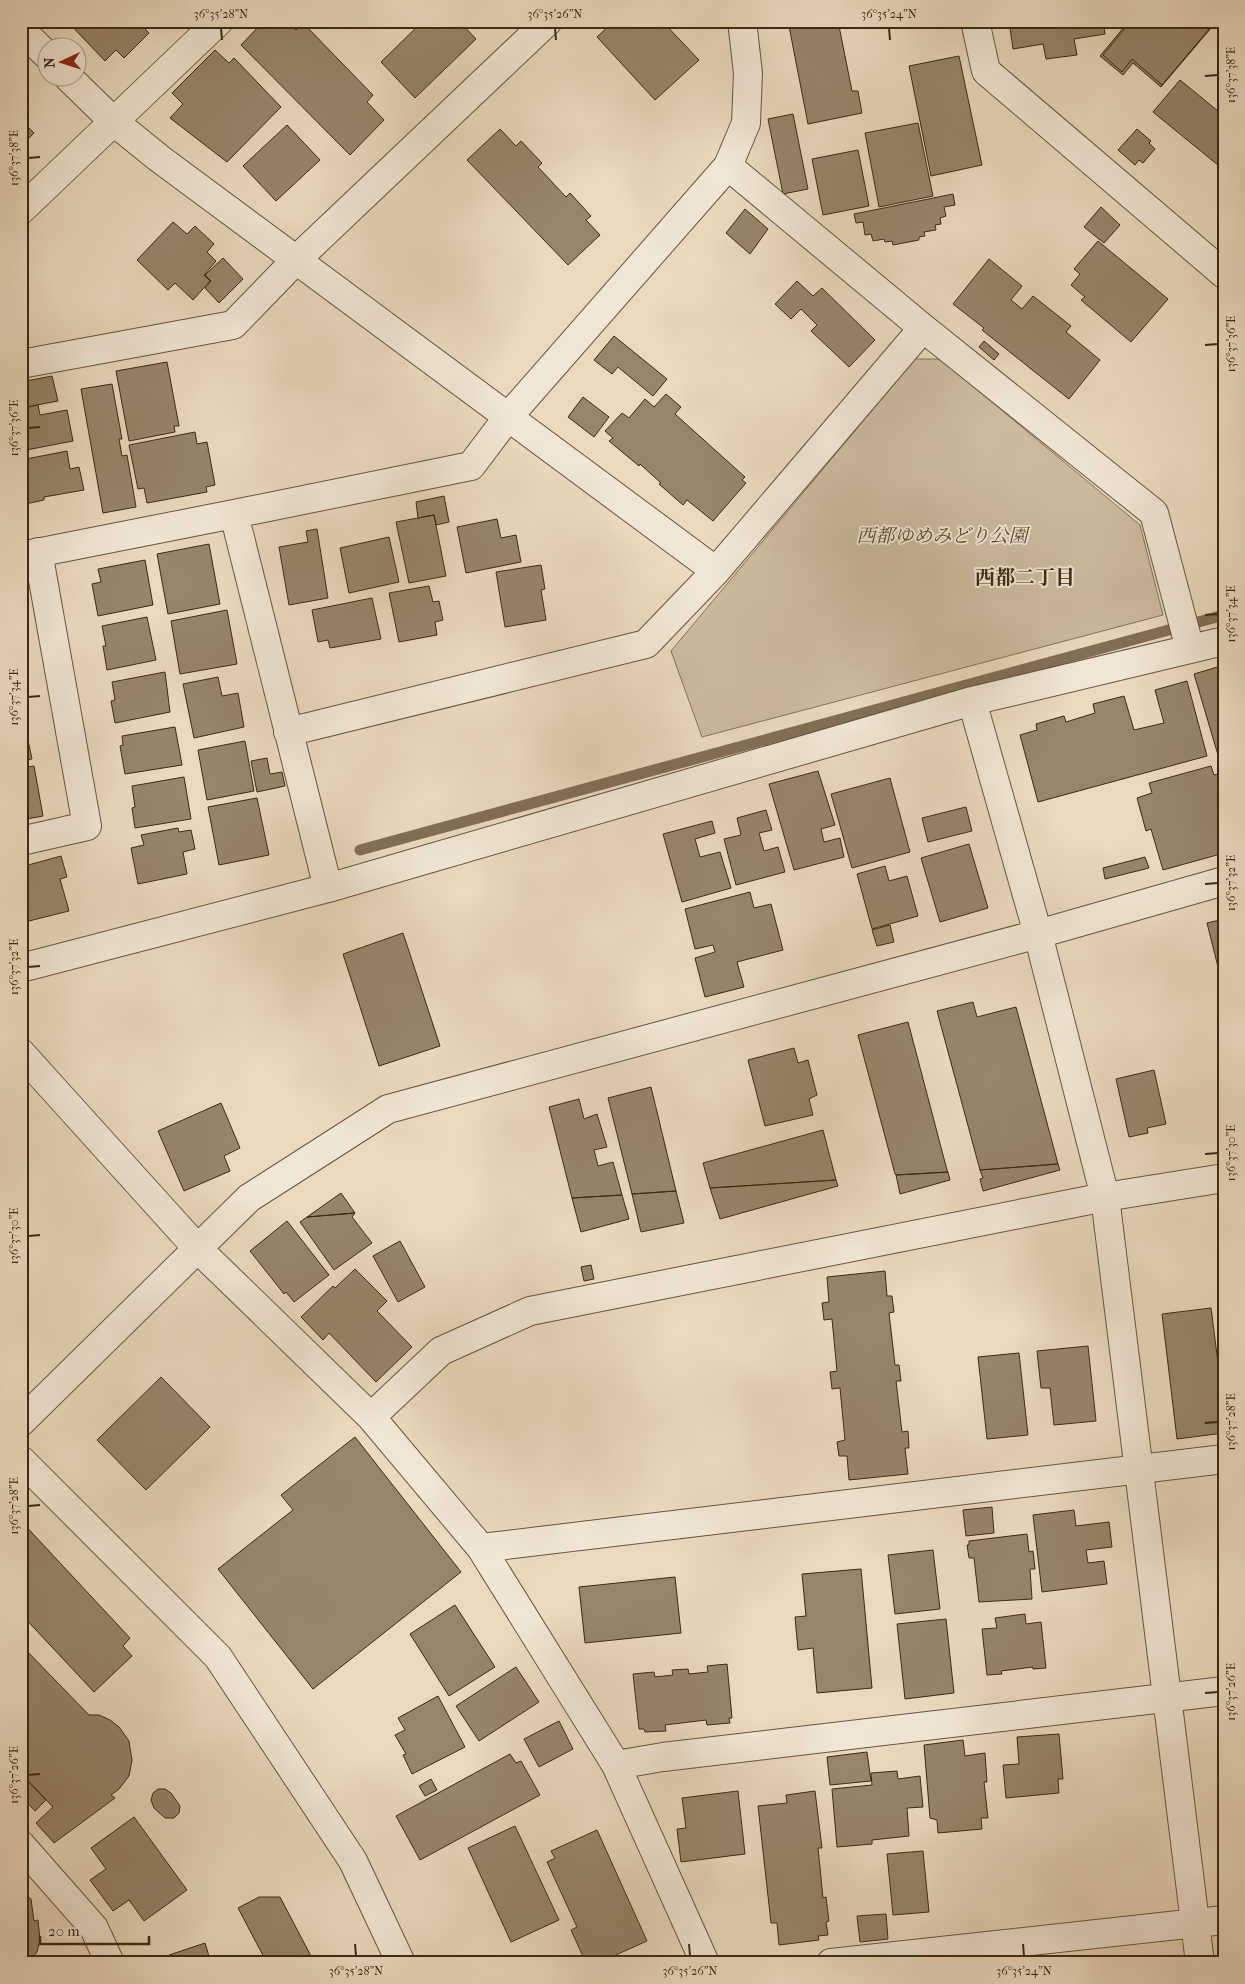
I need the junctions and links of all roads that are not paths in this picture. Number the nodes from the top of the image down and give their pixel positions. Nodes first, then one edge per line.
1 (219, 21) edge
2 (548, 21) edge
3 (742, 21) edge
4 (975, 21) edge
5 (21, 30) edge
6 (38, 46) edge
7 (79, 88) edge
8 (113, 121) junction
9 (728, 166) junction
10 (21, 210) edge
11 (296, 260) junction
12 (1224, 274) edge
13 (923, 328) junction
14 (21, 364) edge
15 (508, 417) junction
16 (234, 514) junction
17 (30, 554) edge
18 (716, 571) junction
19 (1224, 641) edge
20 (1189, 643) junction
21 (972, 701) junction
22 (288, 732) junction
23 (21, 841) edge
24 (1224, 881) edge
25 (328, 888) junction
26 (1038, 934) junction
27 (21, 968) edge
28 (21, 1054) edge
29 (1224, 1178) edge
30 (1105, 1197) junction
31 (198, 1248) junction
32 (371, 1417) junction
33 (21, 1422) edge
34 (1224, 1459) edge
35 (21, 1460) edge
36 (1140, 1469) junction
37 (482, 1548) junction
38 (1224, 1691) edge
39 (1168, 1698) junction
40 (616, 1765) junction
41 (21, 1845) edge
42 (1224, 1920) edge
43 (1195, 1923) junction
44 (110, 1963) edge
45 (402, 1963) edge
46 (705, 1963) edge
47 (831, 1963) edge
48 (1200, 1963) edge

1 - 8 street
2 - 11 street
3 - 9 street
4 - 12 street
5 - 6 street
7 - 8 street
8 - 10 street
8 - 11 street
9 - 13 street
9 - 15 street
11 - 14 street
11 - 15 street
13 - 18 street
13 - 20 street
15 - 16 street
15 - 18 street
16 - 17 street
16 - 22 street
17 - 23 street
18 - 22 street
19 - 20 street
20 - 21 street
21 - 25 street
21 - 26 street
22 - 25 street
24 - 26 street
25 - 27 street
26 - 30 street
26 - 31 street
28 - 31 street
29 - 30 street
30 - 32 street
30 - 36 street
31 - 32 street
31 - 33 street
32 - 37 street
34 - 36 street
35 - 45 street
36 - 37 street
36 - 39 street
37 - 40 street
38 - 39 street
39 - 40 street
39 - 43 street
40 - 46 street
41 - 44 street
42 - 43 street
43 - 47 street
43 - 48 street

